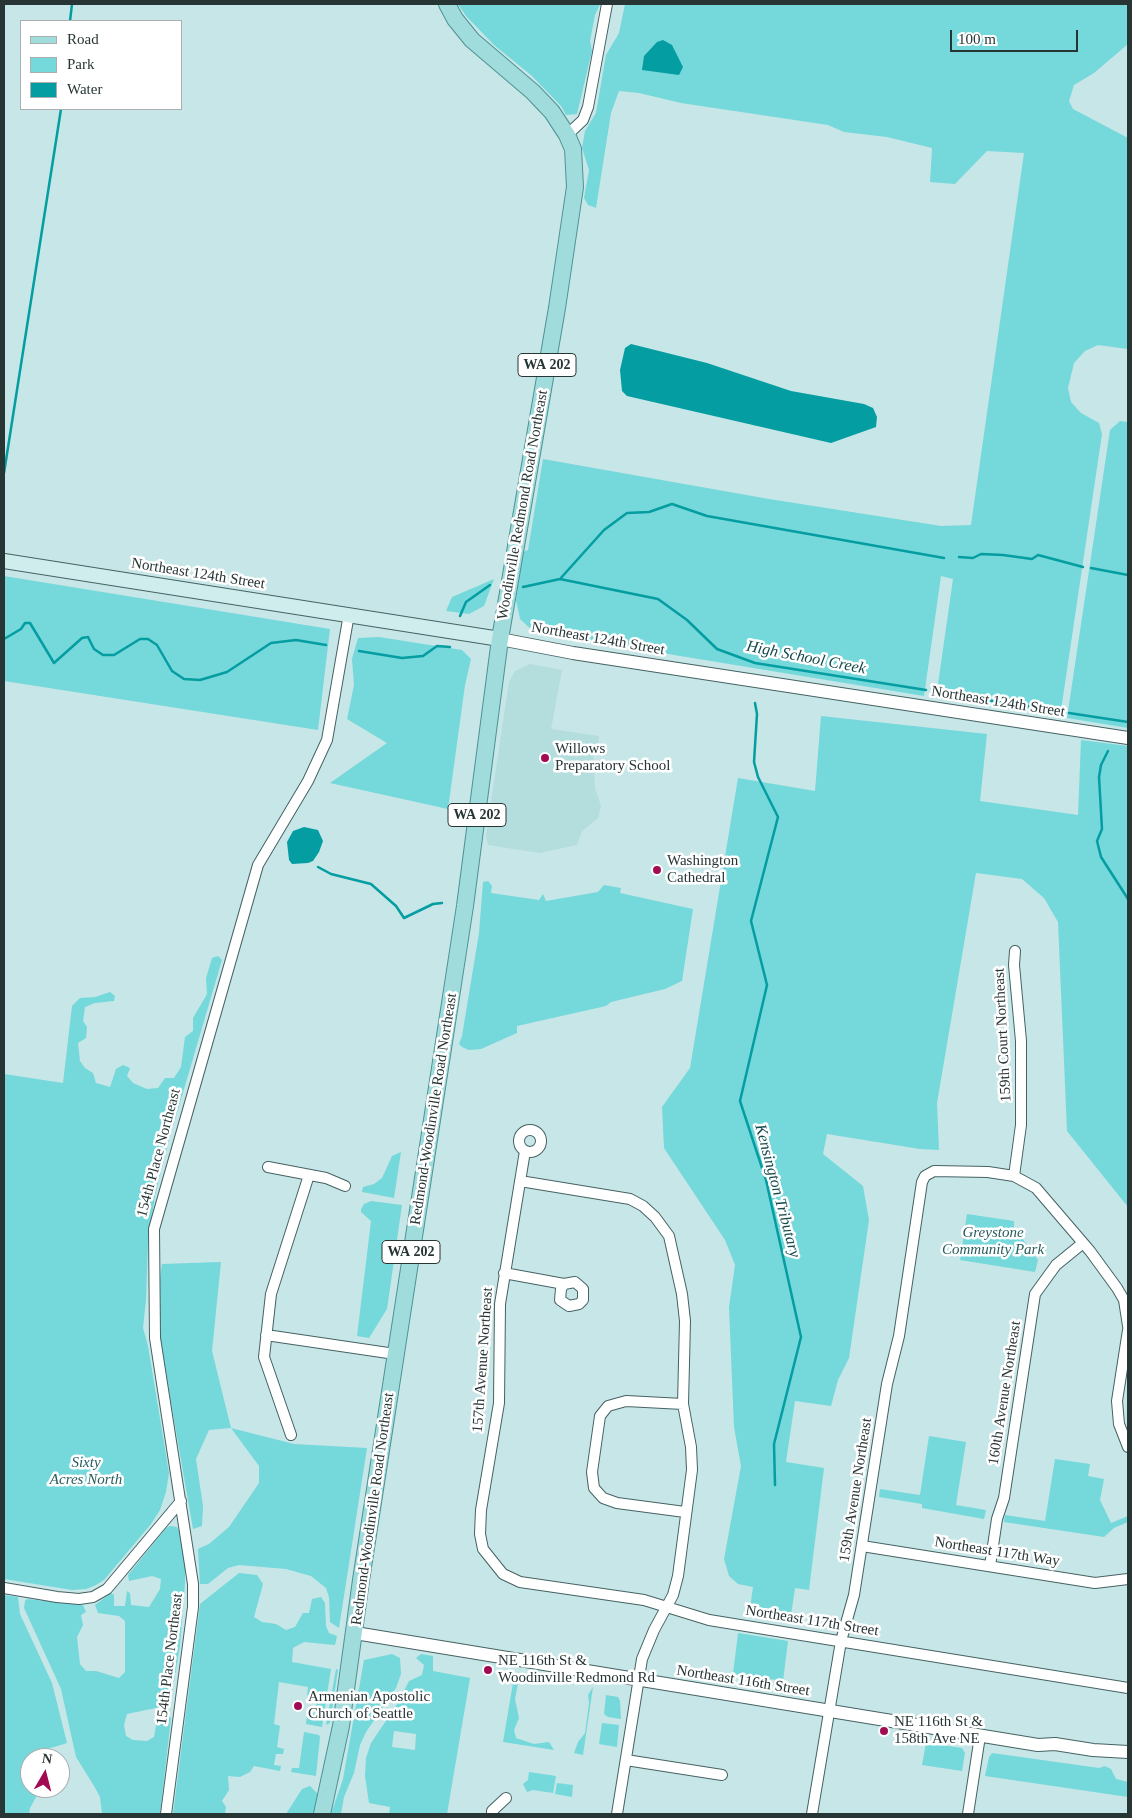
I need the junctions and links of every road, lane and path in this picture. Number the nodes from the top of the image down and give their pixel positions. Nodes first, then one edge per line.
1 (447, 4) edge
2 (608, 4) edge
3 (568, 135) junction
4 (4, 561) edge
5 (349, 614) junction
6 (500, 639) junction
7 (1128, 738) edge
8 (1015, 951) dead end
9 (525, 1151) dead end
10 (268, 1167) dead end
11 (309, 1175) junction
12 (1014, 1176) junction
13 (520, 1180) junction
14 (344, 1186) dead end
15 (1083, 1243) junction
16 (504, 1273) junction
17 (564, 1284) dead end
18 (1128, 1326) edge
19 (1128, 1330) edge
20 (266, 1335) junction
21 (395, 1354) junction
22 (683, 1404) junction
23 (291, 1435) dead end
24 (1128, 1447) edge
25 (180, 1501) junction
26 (685, 1512) junction
27 (862, 1546) junction
28 (990, 1566) junction
29 (497, 1567) joint
30 (1128, 1579) edge
31 (4, 1588) edge
32 (668, 1606) junction
33 (355, 1633) junction
34 (841, 1641) junction
35 (638, 1681) junction
36 (1128, 1688) edge
37 (829, 1711) junction
38 (980, 1736) junction
39 (1038, 1745) junction
40 (1128, 1752) edge
41 (626, 1760) junction
42 (1128, 1761) edge
43 (722, 1775) dead end
44 (506, 1798) dead end
45 (166, 1814) edge
46 (322, 1814) edge
47 (492, 1814) edge
48 (617, 1814) edge
49 (812, 1814) edge
50 (968, 1814) edge

1 - 3 main road, Woodinville Redmond Road Northeast / WA 202
2 - 3 street
3 - 6 main road, Woodinville Redmond Road Northeast / WA 202
4 - 5 main road, Northeast 124th Street
5 - 6 main road, Northeast 124th Street
5 - 25 street, 154th Place Northeast
6 - 7 street, Northeast 124th Street
6 - 21 main road, Redmond-Woodinville Road Northeast / WA 202
8 - 12 street, 159th Court Northeast
9 - 13 street, 157th Avenue Northeast
10 - 11 street
11 - 14 street
11 - 20 street
12 - 15 street
12 - 27 street, 159th Avenue Northeast
13 - 16 street, 157th Avenue Northeast
13 - 22 street
15 - 18 street
15 - 28 street, 160th Avenue Northeast
16 - 17 street
16 - 29 street, 157th Avenue Northeast
19 - 24 street
20 - 21 street
20 - 23 street
21 - 33 main road, Redmond-Woodinville Road Northeast / WA 202
22 - 26 street
22 - 26 street
25 - 31 street
25 - 45 street, 154th Place Northeast
26 - 32 street
27 - 28 street, Northeast 117th Way
27 - 34 street, 159th Avenue Northeast
28 - 30 street, Northeast 117th Way
29 - 32 street, Northeast 117th Street
32 - 34 street, Northeast 117th Street
32 - 35 street
33 - 35 street, Northeast 116th Street
33 - 46 main road, Redmond-Woodinville Road Northeast / WA 202
34 - 36 street, Northeast 117th Street
34 - 37 street, 159th Avenue Northeast
35 - 37 street, Northeast 116th Street
35 - 41 street
37 - 38 street, Northeast 116th Street
37 - 49 street, 159th Avenue Northeast
38 - 39 street, Northeast 116th Street
38 - 50 street
39 - 40 street, Northeast 116th Street
39 - 42 street, Northeast 116th Street
41 - 43 street
41 - 48 street
44 - 47 street

